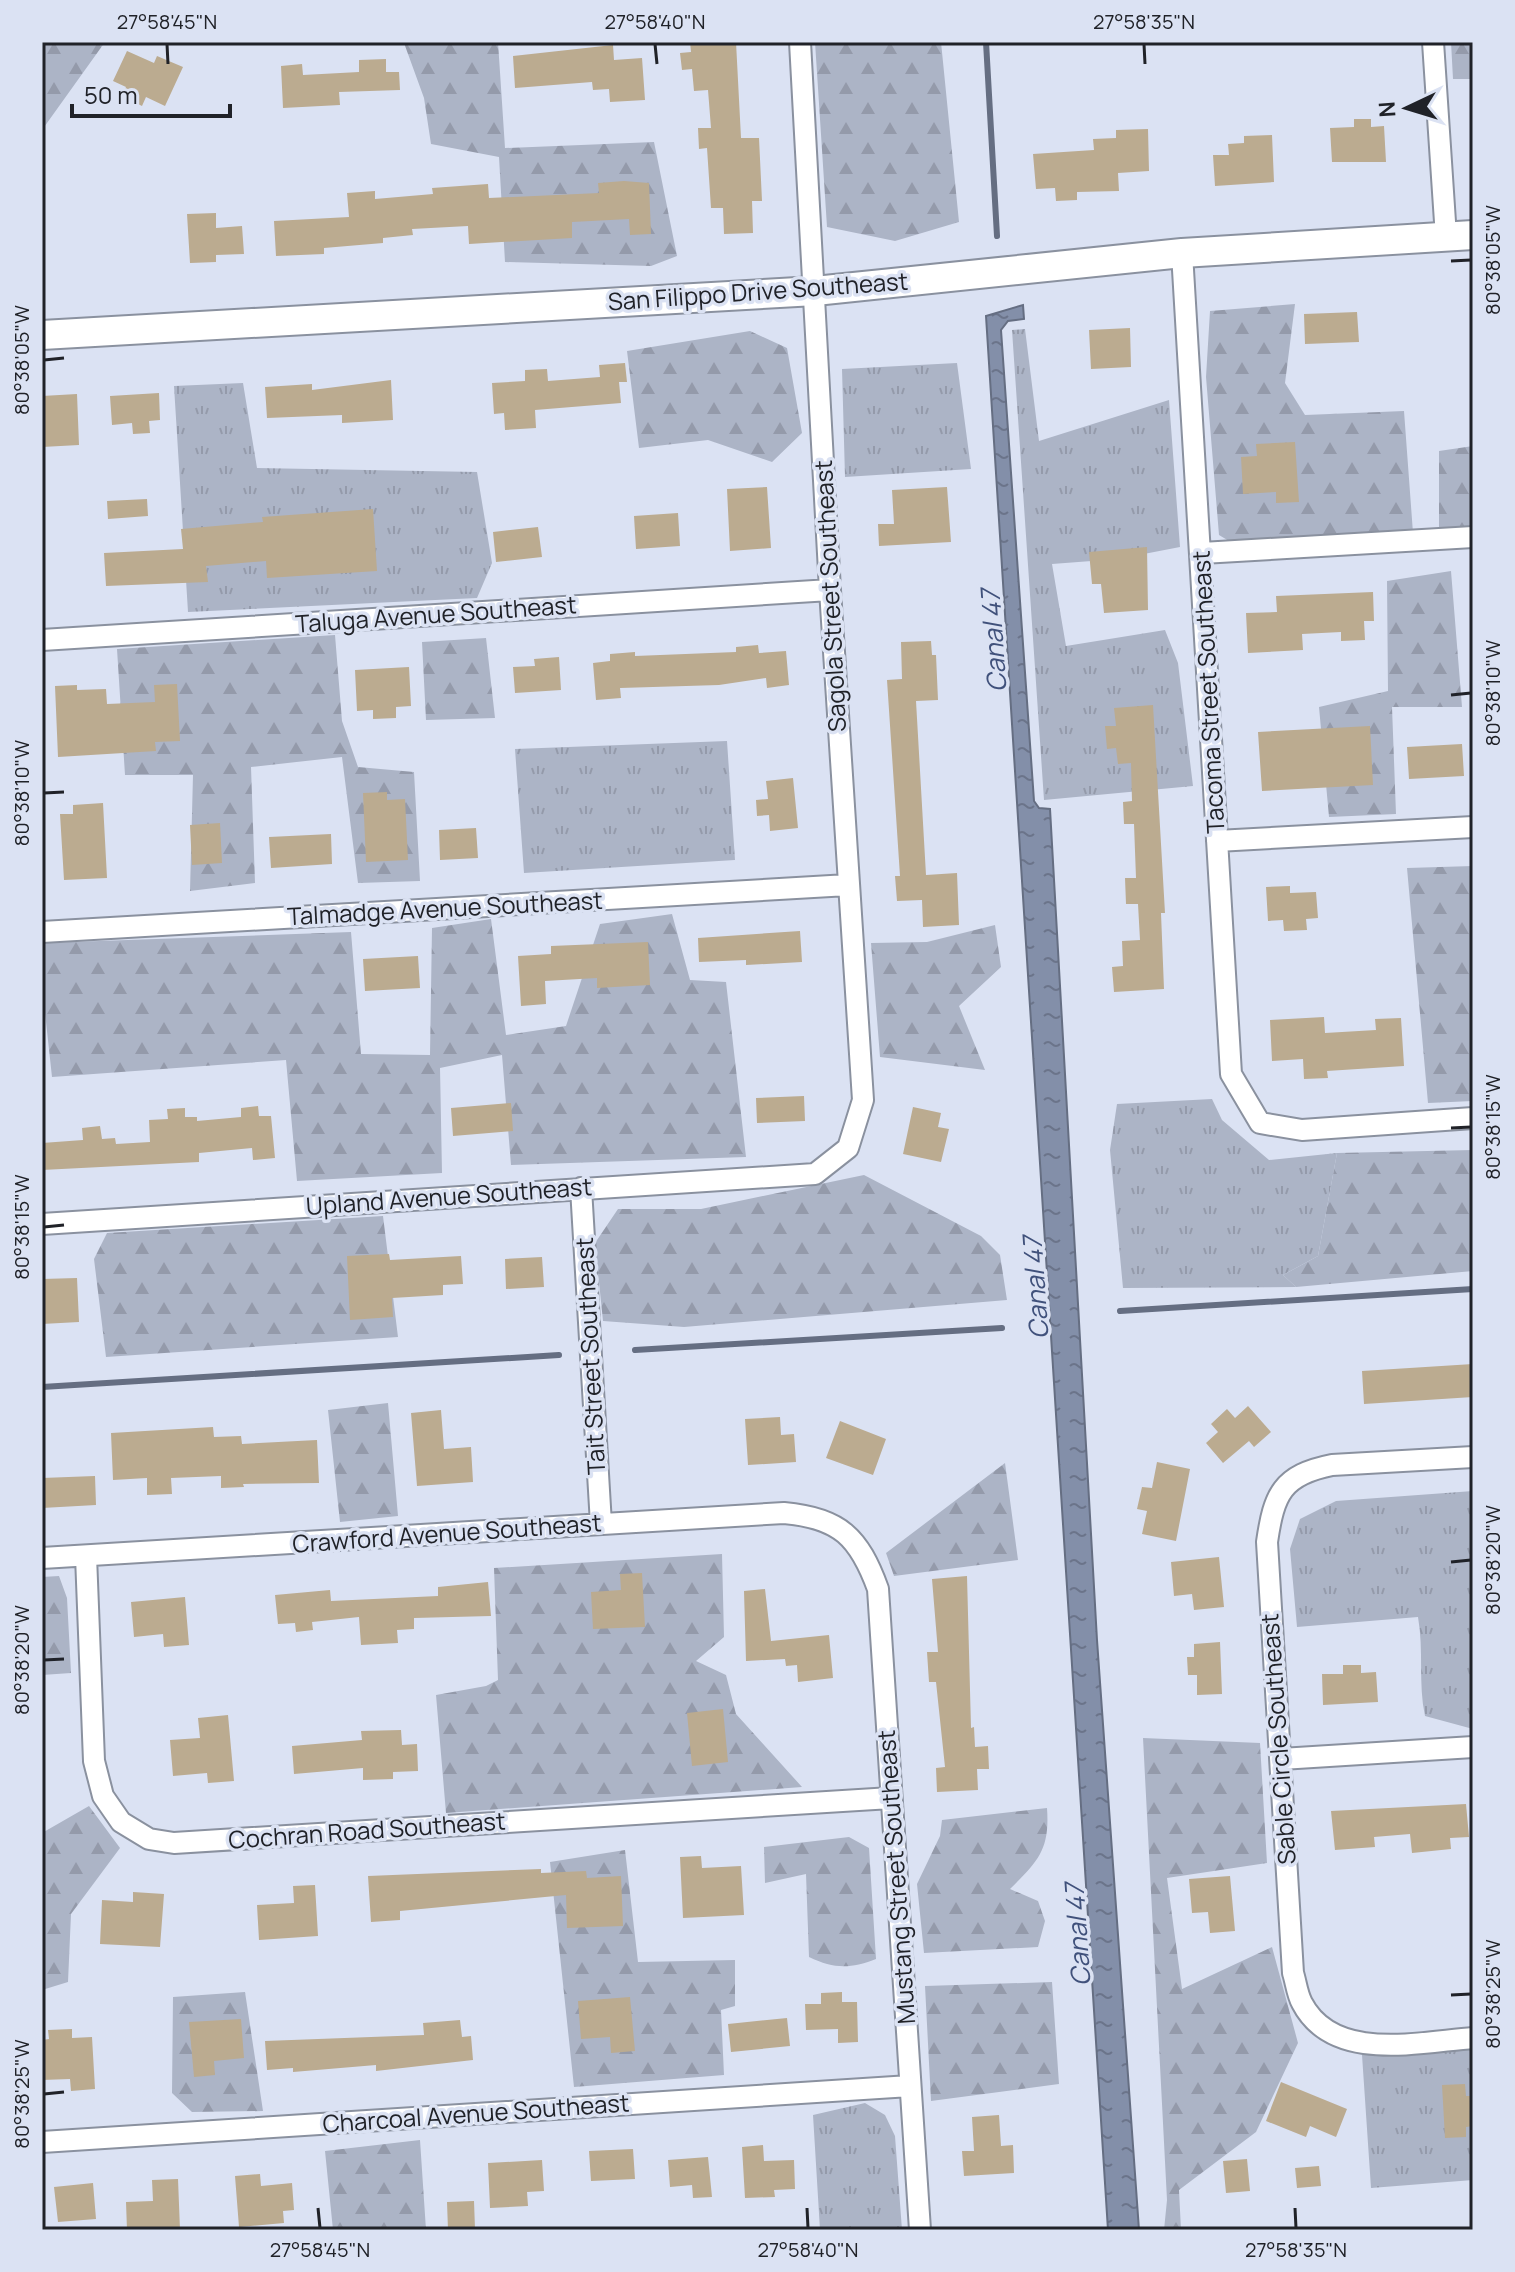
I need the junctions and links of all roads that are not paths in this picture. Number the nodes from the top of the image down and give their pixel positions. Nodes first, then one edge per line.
1 (800, 42) edge
2 (1433, 42) edge
3 (1460, 236) edge
4 (1182, 253) junction
5 (815, 291) junction
6 (42, 335) edge
7 (1473, 537) edge
8 (1202, 553) junction
9 (830, 590) junction
10 (42, 640) edge
11 (1473, 827) edge
12 (1217, 841) junction
13 (848, 885) junction
14 (42, 932) edge
15 (1473, 1118) edge
16 (848, 1148) joint
17 (581, 1188) junction
18 (42, 1224) edge
19 (1473, 1457) edge
20 (601, 1524) junction
21 (847, 1533) joint
22 (86, 1556) junction
23 (42, 1558) edge
24 (1473, 1747) edge
25 (1281, 1759) junction
26 (891, 1798) junction
27 (1473, 2038) edge
28 (910, 2086) junction
29 (42, 2142) edge
30 (920, 2230) edge

1 - 5 street, Sagola Street Southeast
2 - 3 street
3 - 4 street, San Filippo Drive Southeast
4 - 5 street, San Filippo Drive Southeast
4 - 8 street, Tacoma Street Southeast
5 - 6 street, San Filippo Drive Southeast
5 - 9 street, Sagola Street Southeast
7 - 8 street
8 - 12 street, Tacoma Street Southeast
9 - 10 street, Taluga Avenue Southeast
9 - 13 street, Sagola Street Southeast
11 - 12 street
12 - 15 street, Tacoma Street Southeast
13 - 14 street, Talmadge Avenue Southeast
13 - 16 street, Sagola Street Southeast
16 - 17 street, Upland Avenue Southeast
17 - 18 street, Upland Avenue Southeast
17 - 20 street, Tait Street Southeast
19 - 25 street, Sable Circle Southeast
20 - 21 street, Crawford Avenue Southeast
20 - 22 street, Crawford Avenue Southeast
21 - 26 street, Mustang Street Southeast
22 - 23 street, Crawford Avenue Southeast
22 - 26 street, Cochran Road Southeast
24 - 25 street
25 - 27 street, Sable Circle Southeast
26 - 28 street, Mustang Street Southeast
28 - 29 street, Charcoal Avenue Southeast
28 - 30 street, Mustang Street Southeast

